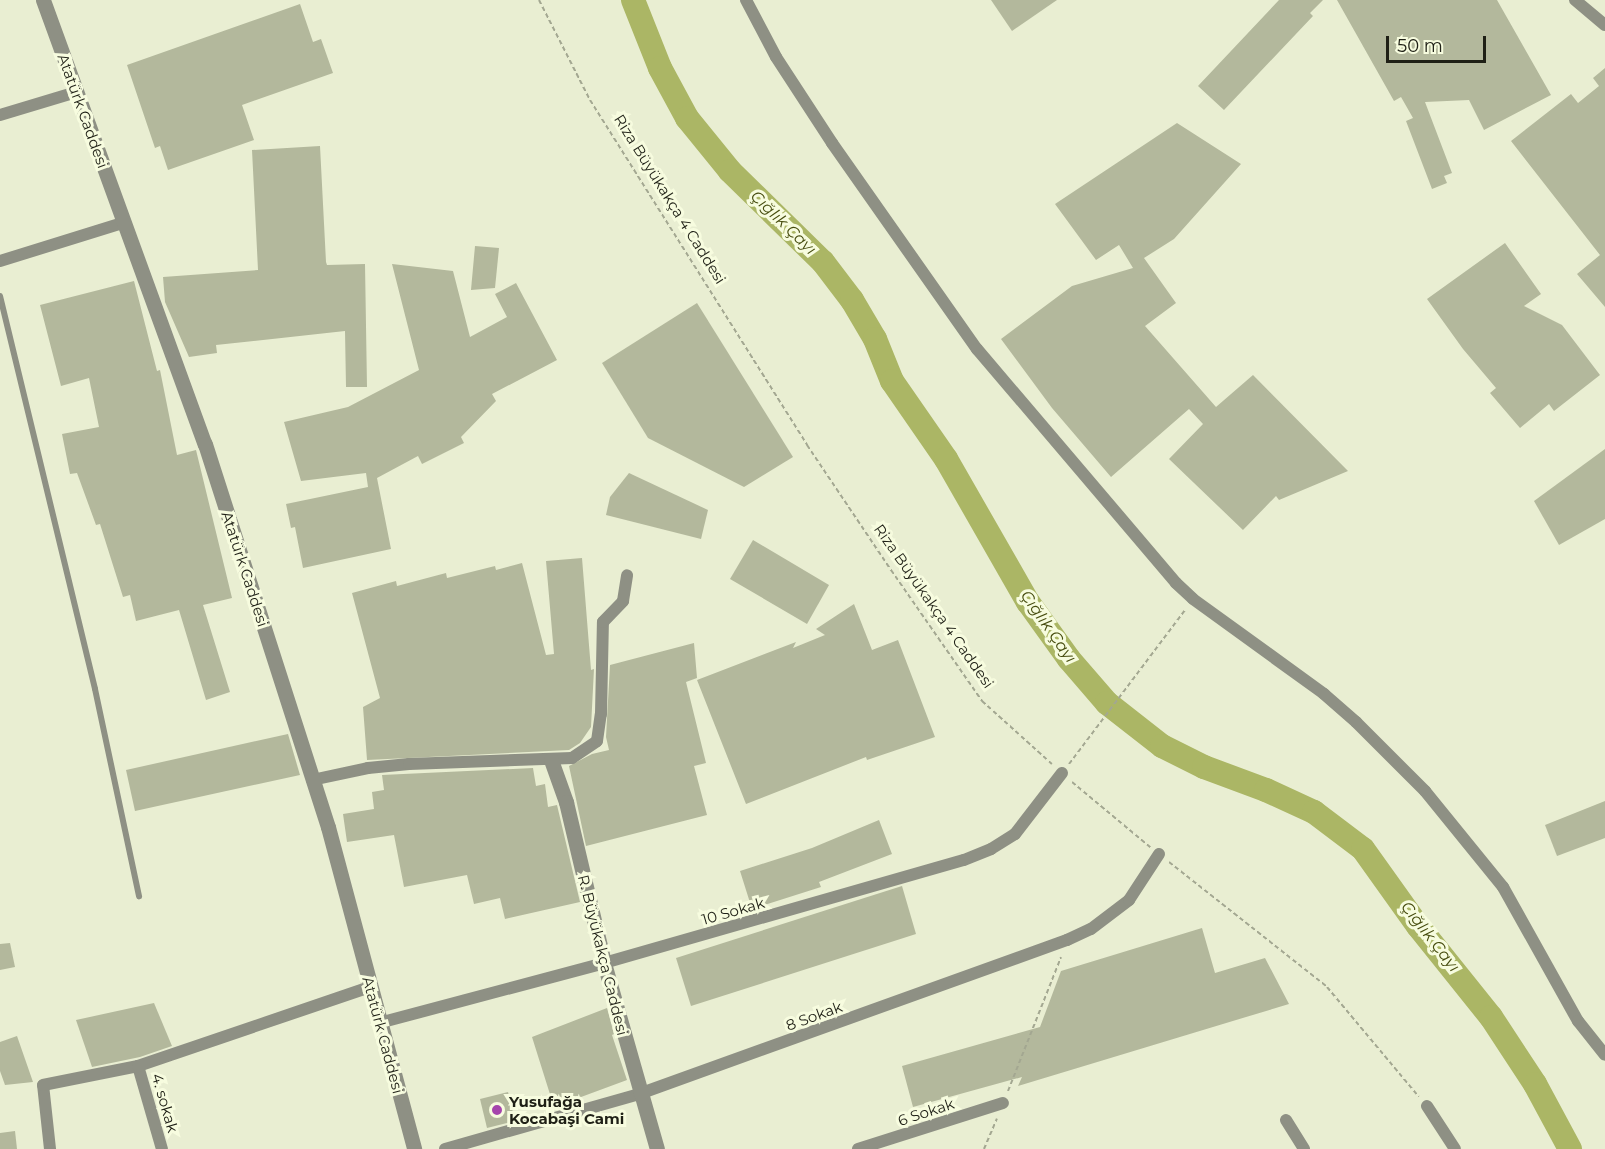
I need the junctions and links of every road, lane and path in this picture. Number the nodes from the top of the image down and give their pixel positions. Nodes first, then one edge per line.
1 (43, 0) edge
2 (539, 0) edge
3 (746, 0) edge
4 (1575, 0) edge
5 (1605, 25) edge
6 (76, 92) junction
7 (0, 115) edge
8 (123, 223) junction
9 (0, 261) edge
10 (0, 296) edge
11 (627, 575) dead end
12 (1193, 598) junction
13 (551, 760) junction
14 (1062, 773) junction
15 (312, 780) junction
16 (1159, 854) junction
17 (139, 896) dead end
18 (1067, 940) junction
19 (604, 963) junction
20 (370, 987) junction
21 (380, 1023) junction
22 (1605, 1055) edge
23 (138, 1066) junction
24 (639, 1094) junction
25 (1003, 1104) junction
26 (1427, 1106) joint
27 (1286, 1120) dead end
28 (51, 1149) edge
29 (162, 1149) edge
30 (414, 1149) edge
31 (445, 1149) edge
32 (657, 1149) edge
33 (858, 1149) edge
34 (984, 1149) edge
35 (1304, 1149) edge
36 (1455, 1149) edge

1 - 6 street, Atatürk Caddesi
2 - 14 path, Riza Büyükakça 4 Caddesi
3 - 12 street
4 - 5 street
6 - 7 street
6 - 8 street, Atatürk Caddesi
8 - 9 street
8 - 15 street, Atatürk Caddesi
10 - 17 lane
11 - 13 street
12 - 14 path
12 - 22 street
13 - 15 street
13 - 19 street, R. Büyükakça Caddesi
14 - 16 path, Riza Büyükakça 4 Caddesi
14 - 19 street, 10 Sokak
15 - 20 street, Atatürk Caddesi
16 - 18 street, 8 Sokak
16 - 26 path, Riza Büyükakça 4 Caddesi
18 - 24 street, 8 Sokak
18 - 25 path
19 - 21 street, 10 Sokak
19 - 24 street, R. Büyükakça Caddesi
20 - 21 street, Atatürk Caddesi
20 - 23 street
21 - 30 street, Atatürk Caddesi
23 - 28 street
23 - 29 street, 4. sokak
24 - 31 street, 8 Sokak
24 - 32 street, R. Büyükakça Caddesi
25 - 33 street, 6 Sokak
25 - 34 path
26 - 36 street
27 - 35 street

